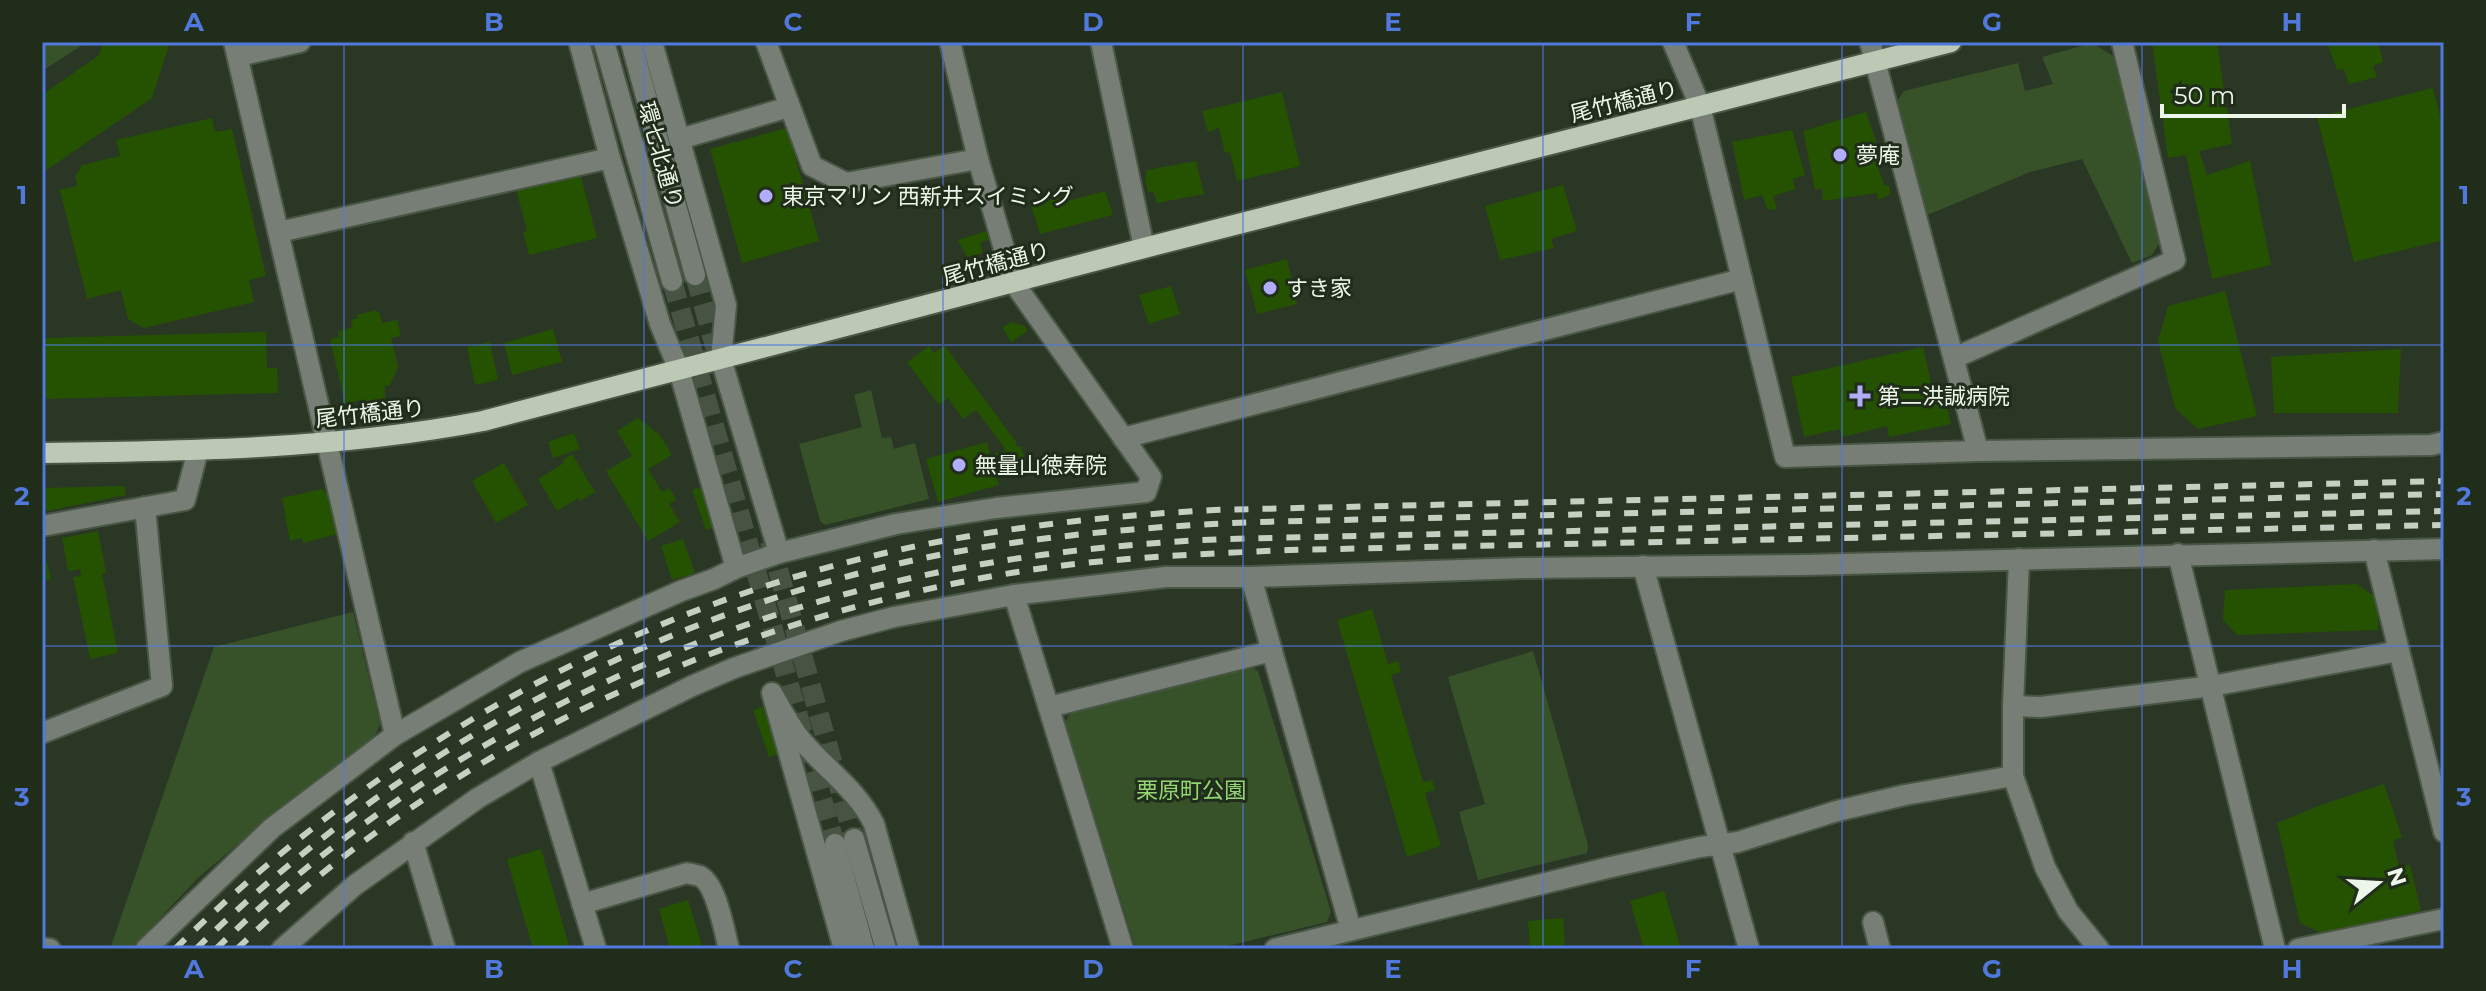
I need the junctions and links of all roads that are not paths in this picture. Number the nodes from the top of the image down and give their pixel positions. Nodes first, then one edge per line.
1 (300, 42) edge
2 (579, 42) edge
3 (604, 42) edge
4 (631, 42) edge
5 (652, 42) edge
6 (766, 42) edge
7 (950, 42) edge
8 (1123, 42) edge
9 (1673, 42) edge
10 (1951, 42) edge
11 (2122, 42) edge
12 (1102, 46) edge
13 (236, 49) edge
14 (1873, 52) edge
15 (1700, 106) junction
16 (789, 107) junction
17 (680, 139) junction
18 (610, 158) junction
19 (978, 159) junction
20 (279, 232) junction
21 (1144, 248) junction
22 (695, 275) tunnel mouth
23 (1742, 279) junction
24 (672, 281) tunnel mouth
25 (1014, 283) junction
26 (1954, 358) junction
27 (721, 359) junction
28 (679, 370) junction
29 (1123, 438) junction
30 (2444, 442) edge
31 (326, 443) junction
32 (198, 450) junction
33 (1978, 451) junction
34 (42, 453) edge
35 (145, 507) junction
36 (42, 526) edge
37 (2444, 549) edge
38 (2374, 550) junction
39 (779, 553) junction
40 (2178, 554) junction
41 (2019, 559) junction
42 (1643, 566) junction
43 (736, 568) junction
44 (1251, 577) junction
45 (1014, 595) junction
46 (1272, 651) junction
47 (2399, 651) junction
48 (761, 659) junction
49 (2212, 686) junction
50 (772, 693) junction
51 (2013, 706) junction
52 (1049, 707) junction
53 (42, 733) edge
54 (395, 735) junction
55 (539, 762) junction
56 (2013, 776) junction
57 (2444, 832) edge
58 (413, 842) junction
59 (1719, 845) junction
60 (582, 904) junction
61 (2444, 919) edge
62 (1873, 922) dead end
63 (1345, 937) edge
64 (42, 948) edge
65 (50, 949) edge
66 (146, 949) edge
67 (282, 949) edge
68 (445, 949) edge
69 (596, 949) edge
70 (729, 949) edge
71 (844, 949) edge
72 (864, 949) edge
73 (886, 949) edge
74 (909, 949) edge
75 (1123, 949) edge
76 (1275, 949) edge
77 (1749, 949) edge
78 (1880, 949) edge
79 (2099, 949) edge
80 (2275, 949) edge
81 (2298, 949) edge

1 - 13 street
2 - 18 street
3 - 24 street, 環七北通り
4 - 22 street, 環七北通り
5 - 17 street
6 - 16 street
7 - 19 street
8 - 12 street
9 - 15 street
10 - 14 main road, 尾竹橋通り
11 - 26 street
12 - 21 street
13 - 20 street
14 - 15 main road, 尾竹橋通り
14 - 26 street
15 - 21 main road, 尾竹橋通り
15 - 23 street
16 - 17 street
16 - 19 street
17 - 27 street
18 - 20 street
18 - 28 street
19 - 25 street
20 - 31 street
21 - 25 main road, 尾竹橋通り
23 - 29 street
23 - 33 street
25 - 27 main road, 尾竹橋通り
25 - 29 street
26 - 33 street
27 - 28 main road, 尾竹橋通り
27 - 39 street
28 - 31 main road, 尾竹橋通り
28 - 43 street
29 - 39 street
30 - 33 street
31 - 32 main road, 尾竹橋通り
31 - 54 street
32 - 34 main road, 尾竹橋通り
32 - 35 street
35 - 36 street
35 - 53 street
37 - 38 street
38 - 40 street
38 - 47 street
39 - 43 street
40 - 41 street
40 - 49 street
41 - 42 street
41 - 51 street
42 - 44 street
42 - 59 street
43 - 54 street
44 - 45 street
44 - 46 street
45 - 48 street
45 - 52 street
46 - 52 street
46 - 63 street
47 - 49 street
47 - 57 street
48 - 50 street
48 - 55 street
49 - 51 street
49 - 80 street
50 - 71 street
50 - 74 street
51 - 56 street
52 - 75 street
54 - 66 street
55 - 58 street
55 - 60 street
56 - 59 street
56 - 79 street
58 - 67 street
58 - 68 street
59 - 63 street
59 - 77 street
60 - 69 street
60 - 70 street
61 - 81 street
62 - 78 street
63 - 76 street
64 - 65 street
72 - 73 street

